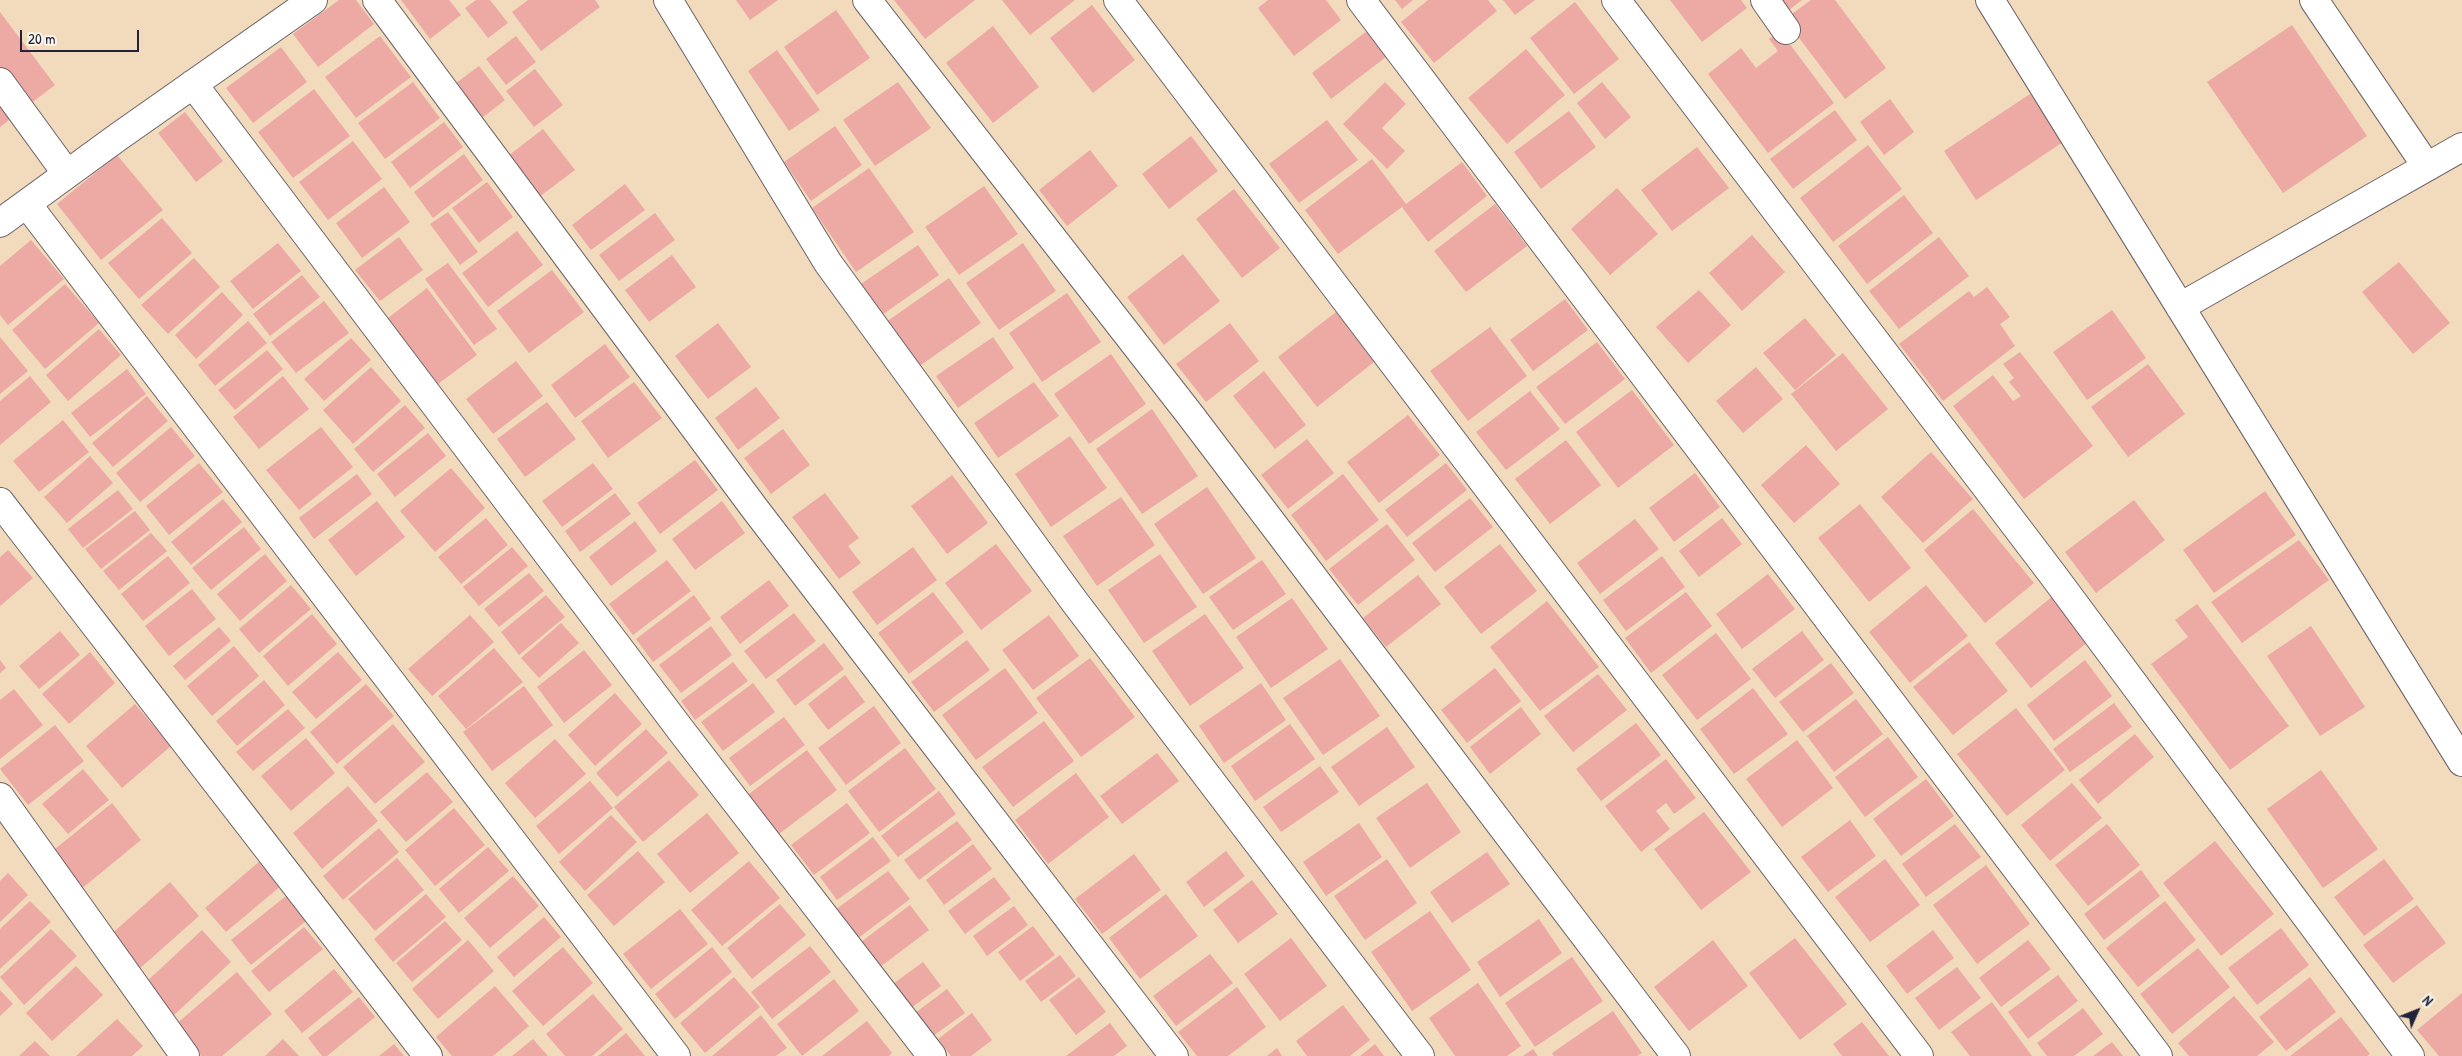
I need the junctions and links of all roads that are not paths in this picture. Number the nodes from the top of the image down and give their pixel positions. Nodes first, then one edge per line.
1 (313, 0) edge
2 (377, 0) edge
3 (668, 0) edge
4 (867, 0) edge
5 (1118, 0) edge
6 (1361, 0) edge
7 (1616, 0) edge
8 (1765, 0) edge
9 (1990, 0) edge
10 (2314, 0) edge
11 (1786, 30) dead end
12 (0, 82) edge
13 (193, 84) junction
14 (2462, 147) edge
15 (2427, 167) junction
16 (68, 174) junction
17 (27, 204) junction
18 (0, 223) edge
19 (2180, 307) junction
20 (0, 502) edge
21 (2462, 762) edge
22 (0, 797) edge
23 (185, 1056) edge
24 (428, 1056) edge
25 (676, 1056) edge
26 (932, 1056) edge
27 (1174, 1056) edge
28 (1420, 1056) edge
29 (1676, 1056) edge
30 (1919, 1056) edge
31 (2158, 1056) edge
32 (2410, 1056) edge

1 - 13 street
2 - 27 street
3 - 28 street
4 - 29 street
5 - 30 street
6 - 31 street
7 - 32 street
8 - 11 street
9 - 19 street
10 - 15 street
12 - 16 street
13 - 16 street
13 - 26 street
14 - 15 street
15 - 19 street
16 - 17 street
17 - 18 street
17 - 25 street
19 - 21 street
20 - 24 street
22 - 23 street

